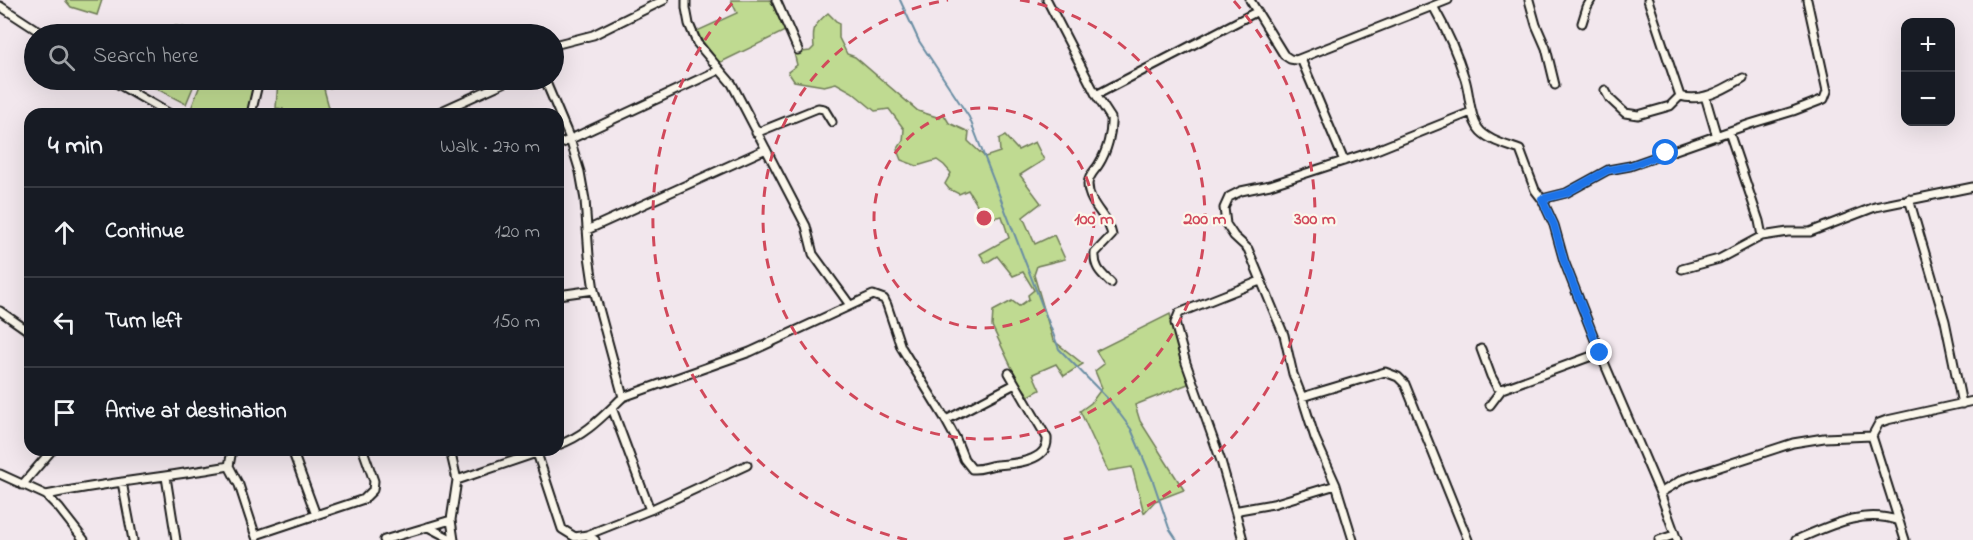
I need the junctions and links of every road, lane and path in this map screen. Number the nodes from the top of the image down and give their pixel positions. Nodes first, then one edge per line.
1 (3, 0) edge
2 (664, 0) edge
3 (686, 0) edge
4 (776, 0) edge
5 (1047, 0) edge
6 (1250, 0) edge
7 (1448, 0) edge
8 (1529, 0) edge
9 (1591, 0) edge
10 (1648, 0) edge
11 (1807, 0) edge
12 (0, 5) edge
13 (1433, 6) junction
14 (1256, 12) junction
15 (1582, 23) dead end
16 (28, 24) edge
17 (564, 42) edge
18 (798, 50) dead end
19 (1301, 59) junction
20 (719, 70) junction
21 (1743, 78) dead end
22 (1555, 85) dead end
23 (128, 90) edge
24 (256, 90) edge
25 (488, 90) edge
26 (549, 90) edge
27 (1605, 90) dead end
28 (1096, 95) junction
29 (1680, 96) junction
30 (1705, 96) junction
31 (160, 108) edge
32 (252, 108) edge
33 (448, 108) edge
34 (557, 108) edge
35 (1471, 112) junction
36 (832, 122) dead end
37 (564, 125) edge
38 (1729, 132) junction
39 (756, 133) junction
40 (1717, 137) junction
41 (570, 139) junction
42 (564, 142) edge
43 (766, 149) junction
44 (1344, 161) junction
45 (1973, 187) edge
46 (1542, 199) junction
47 (1909, 199) junction
48 (587, 230) junction
49 (1762, 236) junction
50 (1682, 269) dead end
51 (1260, 281) junction
52 (1111, 283) dead end
53 (594, 290) junction
54 (564, 294) edge
55 (850, 305) junction
56 (0, 311) edge
57 (24, 328) edge
58 (1481, 349) dead end
59 (1600, 353) junction
60 (1009, 373) dead end
61 (1015, 384) junction
62 (1502, 389) junction
63 (623, 397) junction
64 (1302, 397) junction
65 (1973, 401) edge
66 (1962, 404) junction
67 (1490, 405) dead end
68 (612, 408) junction
69 (946, 420) junction
70 (1872, 436) junction
71 (564, 444) edge
72 (47, 456) edge
73 (231, 456) edge
74 (294, 456) edge
75 (365, 456) edge
76 (451, 456) edge
77 (527, 456) edge
78 (542, 456) edge
79 (747, 465) dead end
80 (230, 466) junction
81 (0, 474) edge
82 (166, 477) junction
83 (457, 480) junction
84 (122, 482) junction
85 (22, 485) junction
86 (1336, 485) junction
87 (1660, 493) junction
88 (46, 495) junction
89 (650, 510) junction
90 (1236, 514) junction
91 (316, 515) junction
92 (451, 520) junction
93 (1899, 521) junction
94 (428, 527) junction
95 (587, 535) junction
96 (1675, 537) edge
97 (256, 538) edge
98 (84, 540) edge
99 (133, 540) edge
100 (176, 540) edge
101 (384, 540) edge
102 (454, 540) edge
103 (595, 540) edge
104 (1243, 540) edge
105 (1353, 540) edge
106 (1468, 540) edge
107 (1659, 540) edge
108 (1797, 540) edge
109 (1905, 540) edge

1 - 12 street
2 - 17 street
3 - 20 street
4 - 18 street
5 - 28 street
6 - 14 street
7 - 13 street
8 - 22 street
9 - 15 street
10 - 29 street
11 - 38 street
12 - 16 street
13 - 19 street
13 - 35 street
14 - 19 street
14 - 28 street
19 - 44 street
20 - 39 street
20 - 41 street
21 - 30 street
23 - 31 street
24 - 32 street
25 - 33 street
26 - 34 street
27 - 29 street
28 - 52 street
29 - 30 street
30 - 40 street
35 - 44 street
35 - 46 street
36 - 39 street
37 - 41 street
38 - 40 street
38 - 49 street
39 - 43 street
40 - 46 street
41 - 42 street
41 - 48 street
43 - 48 street
43 - 55 street
44 - 51 street
45 - 47 street
46 - 59 street
47 - 49 street
47 - 66 street
48 - 53 street
49 - 50 street
51 - 64 street
51 - 90 street
53 - 54 street
53 - 63 street
55 - 63 street
55 - 69 street
56 - 57 street
58 - 62 street
59 - 62 street
59 - 87 street
60 - 61 street
61 - 69 street
61 - 69 street
62 - 67 street
63 - 68 street
64 - 86 street
64 - 106 street
65 - 66 street
66 - 70 street
68 - 71 street
68 - 89 street
70 - 87 street
70 - 93 street
72 - 85 street
73 - 80 street
74 - 91 street
75 - 91 street
76 - 83 street
77 - 83 street
78 - 95 street
79 - 89 street
80 - 82 street
80 - 97 street
81 - 85 street
82 - 84 street
82 - 100 street
83 - 92 street
84 - 88 street
84 - 99 street
85 - 88 street
86 - 90 street
86 - 105 street
87 - 96 street
88 - 98 street
89 - 95 street
90 - 104 street
91 - 97 street
92 - 94 street
92 - 102 street
93 - 108 street
93 - 109 street
94 - 101 street
94 - 102 street
95 - 103 street
96 - 107 street

